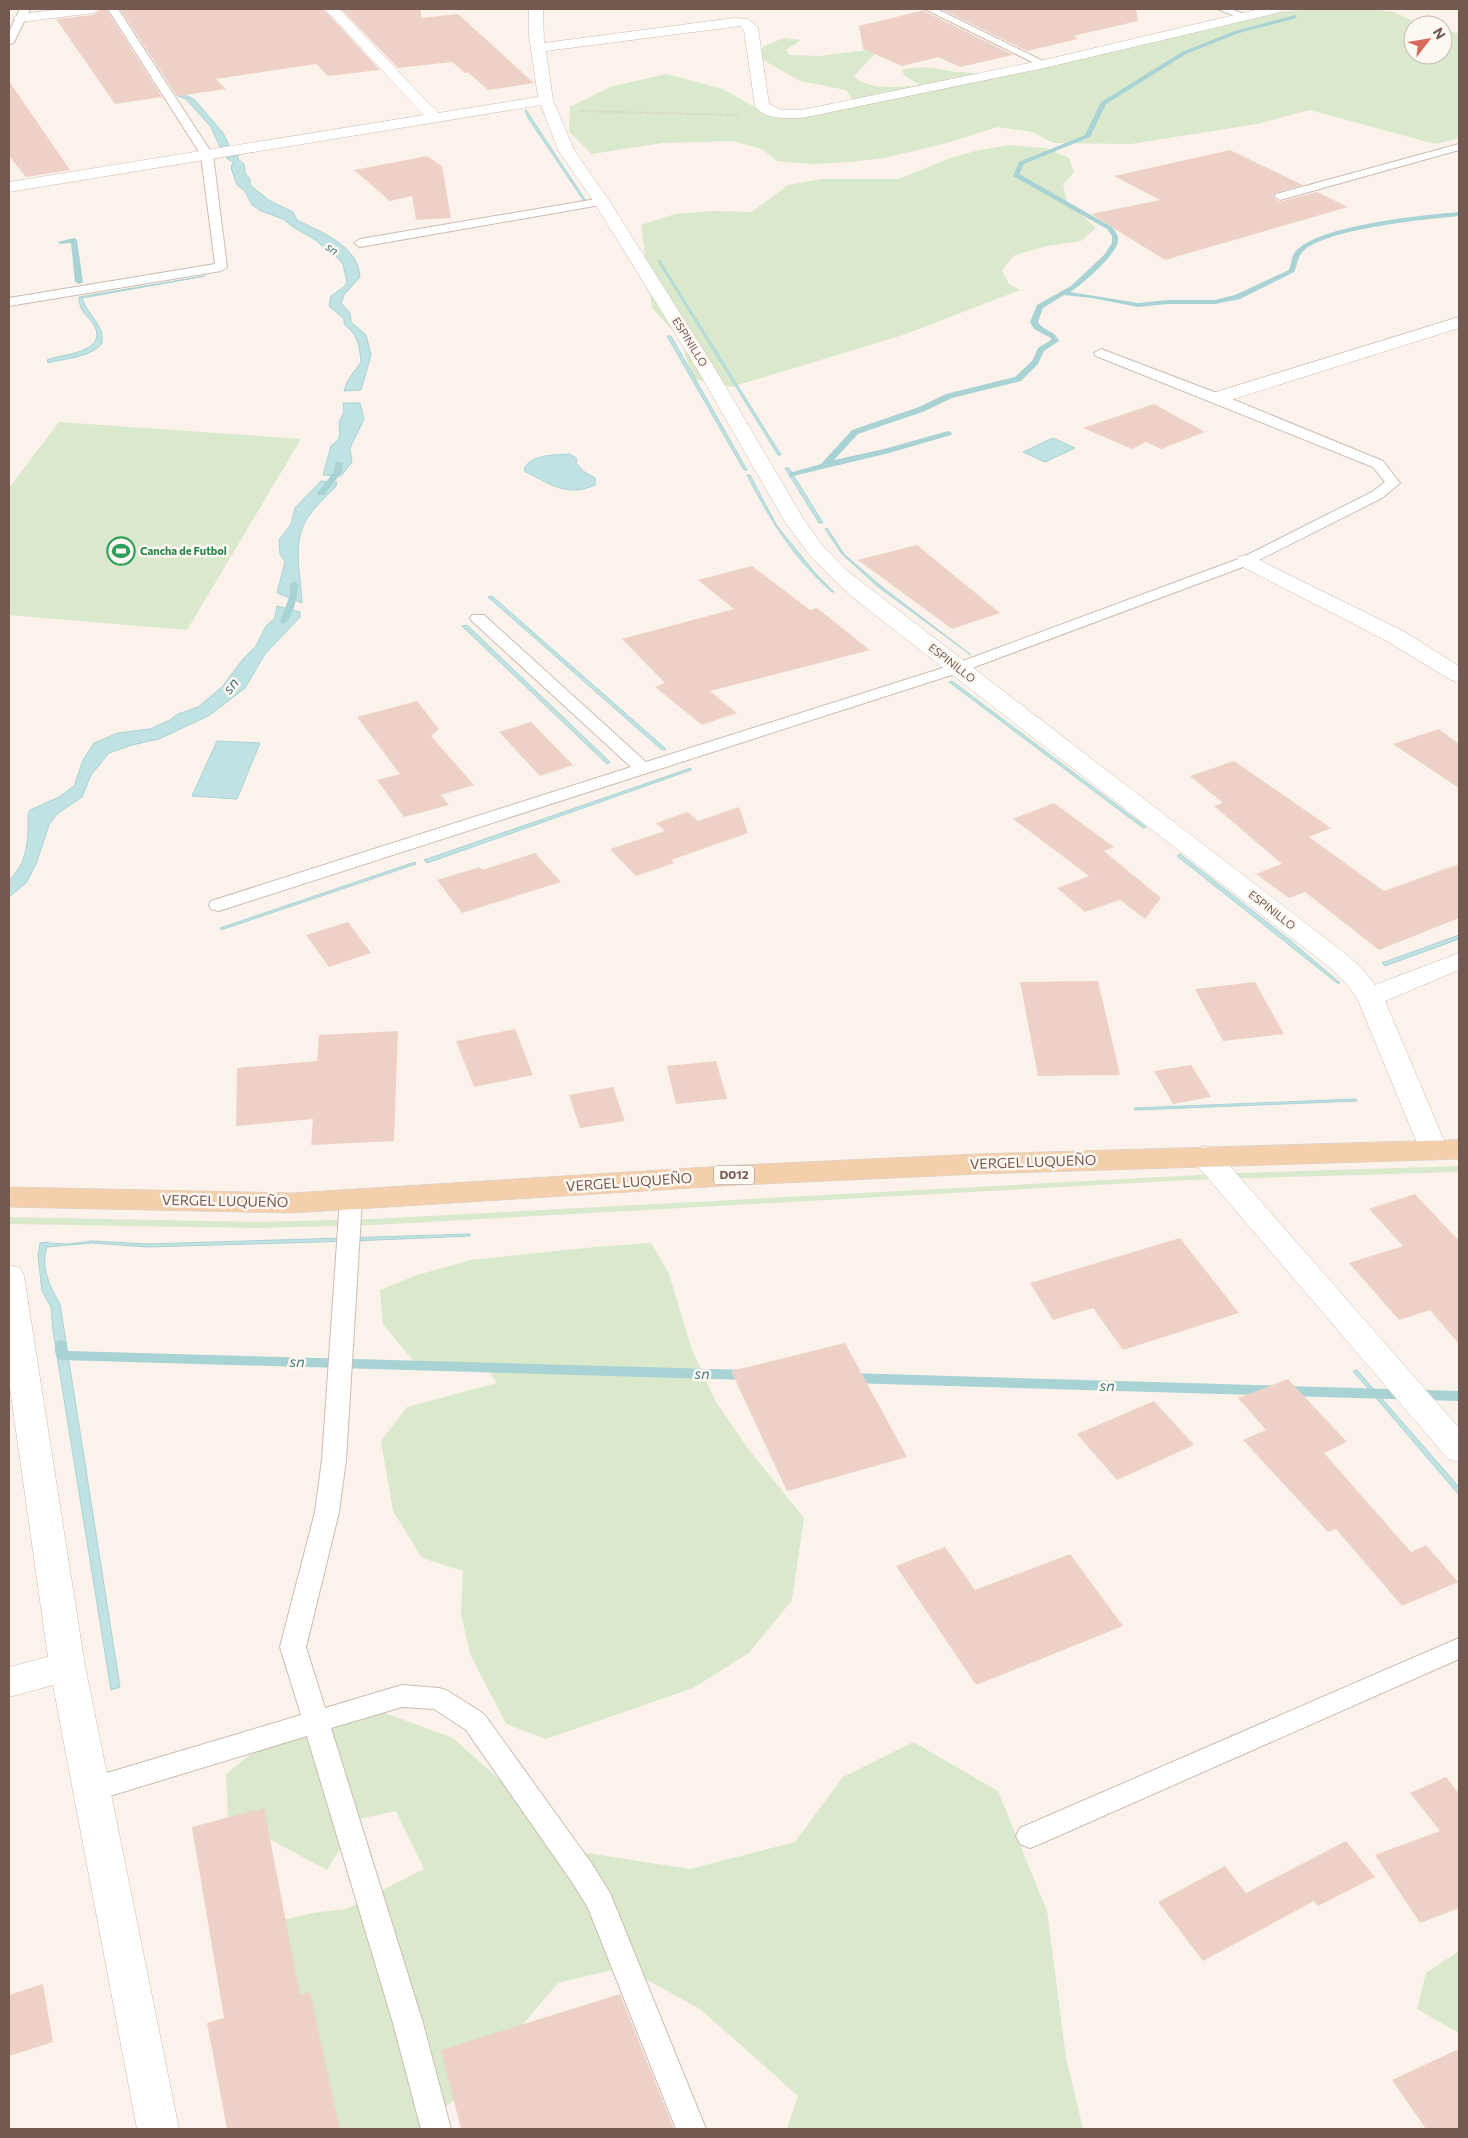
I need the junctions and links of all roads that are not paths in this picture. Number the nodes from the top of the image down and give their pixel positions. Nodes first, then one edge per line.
1 (93, 9) edge
2 (113, 9) edge
3 (332, 9) edge
4 (536, 9) edge
5 (930, 9) edge
6 (1222, 9) edge
7 (1276, 9) edge
8 (22, 14) edge
9 (1243, 16) junction
10 (9, 42) edge
11 (538, 48) junction
12 (1044, 64) junction
13 (547, 105) junction
14 (435, 118) junction
15 (1459, 147) edge
16 (211, 154) junction
17 (9, 187) edge
18 (1280, 196) dead end
19 (602, 202) junction
20 (360, 243) dead end
21 (9, 302) edge
22 (1459, 322) edge
23 (1101, 353) dead end
24 (1217, 398) junction
25 (1246, 561) junction
26 (478, 618) dead end
27 (958, 668) junction
28 (1459, 675) edge
29 (643, 769) junction
30 (218, 905) dead end
31 (1459, 960) edge
32 (1370, 997) junction
33 (1447, 1149) edge
34 (1204, 1156) junction
35 (9, 1197) edge
36 (351, 1199) junction
37 (9, 1276) edge
38 (12, 1327) edge
39 (1459, 1450) edge
40 (1459, 1648) edge
41 (67, 1666) junction
42 (9, 1682) edge
43 (315, 1721) junction
44 (90, 1790) junction
45 (1030, 1836) dead end
46 (158, 2129) edge
47 (436, 2129) edge
48 (691, 2129) edge

1 - 8 street
2 - 16 lane
3 - 14 street
4 - 11 street, ESPINILLO
5 - 12 lane
6 - 9 lane
7 - 9 street
8 - 10 lane
9 - 12 street
11 - 12 street
11 - 13 street, ESPINILLO
13 - 14 street
13 - 19 street, ESPINILLO
14 - 16 street
15 - 18 lane
16 - 17 street
16 - 21 lane
19 - 20 lane
19 - 27 street, ESPINILLO
22 - 24 street
23 - 24 lane
24 - 25 lane
25 - 27 lane
25 - 28 street
26 - 29 lane
27 - 29 lane
27 - 32 street, ESPINILLO
29 - 30 lane
31 - 32 street
32 - 33 street, ESPINILLO
33 - 34 main road, VERGEL LUQUEÑO / D012
34 - 36 main road, VERGEL LUQUEÑO / D012
34 - 39 street
35 - 36 main road, VERGEL LUQUEÑO / D012
36 - 43 lane
37 - 38 street
38 - 41 street
40 - 45 lane
41 - 42 street
41 - 44 street
43 - 44 lane
43 - 47 lane
43 - 48 lane
44 - 46 street

